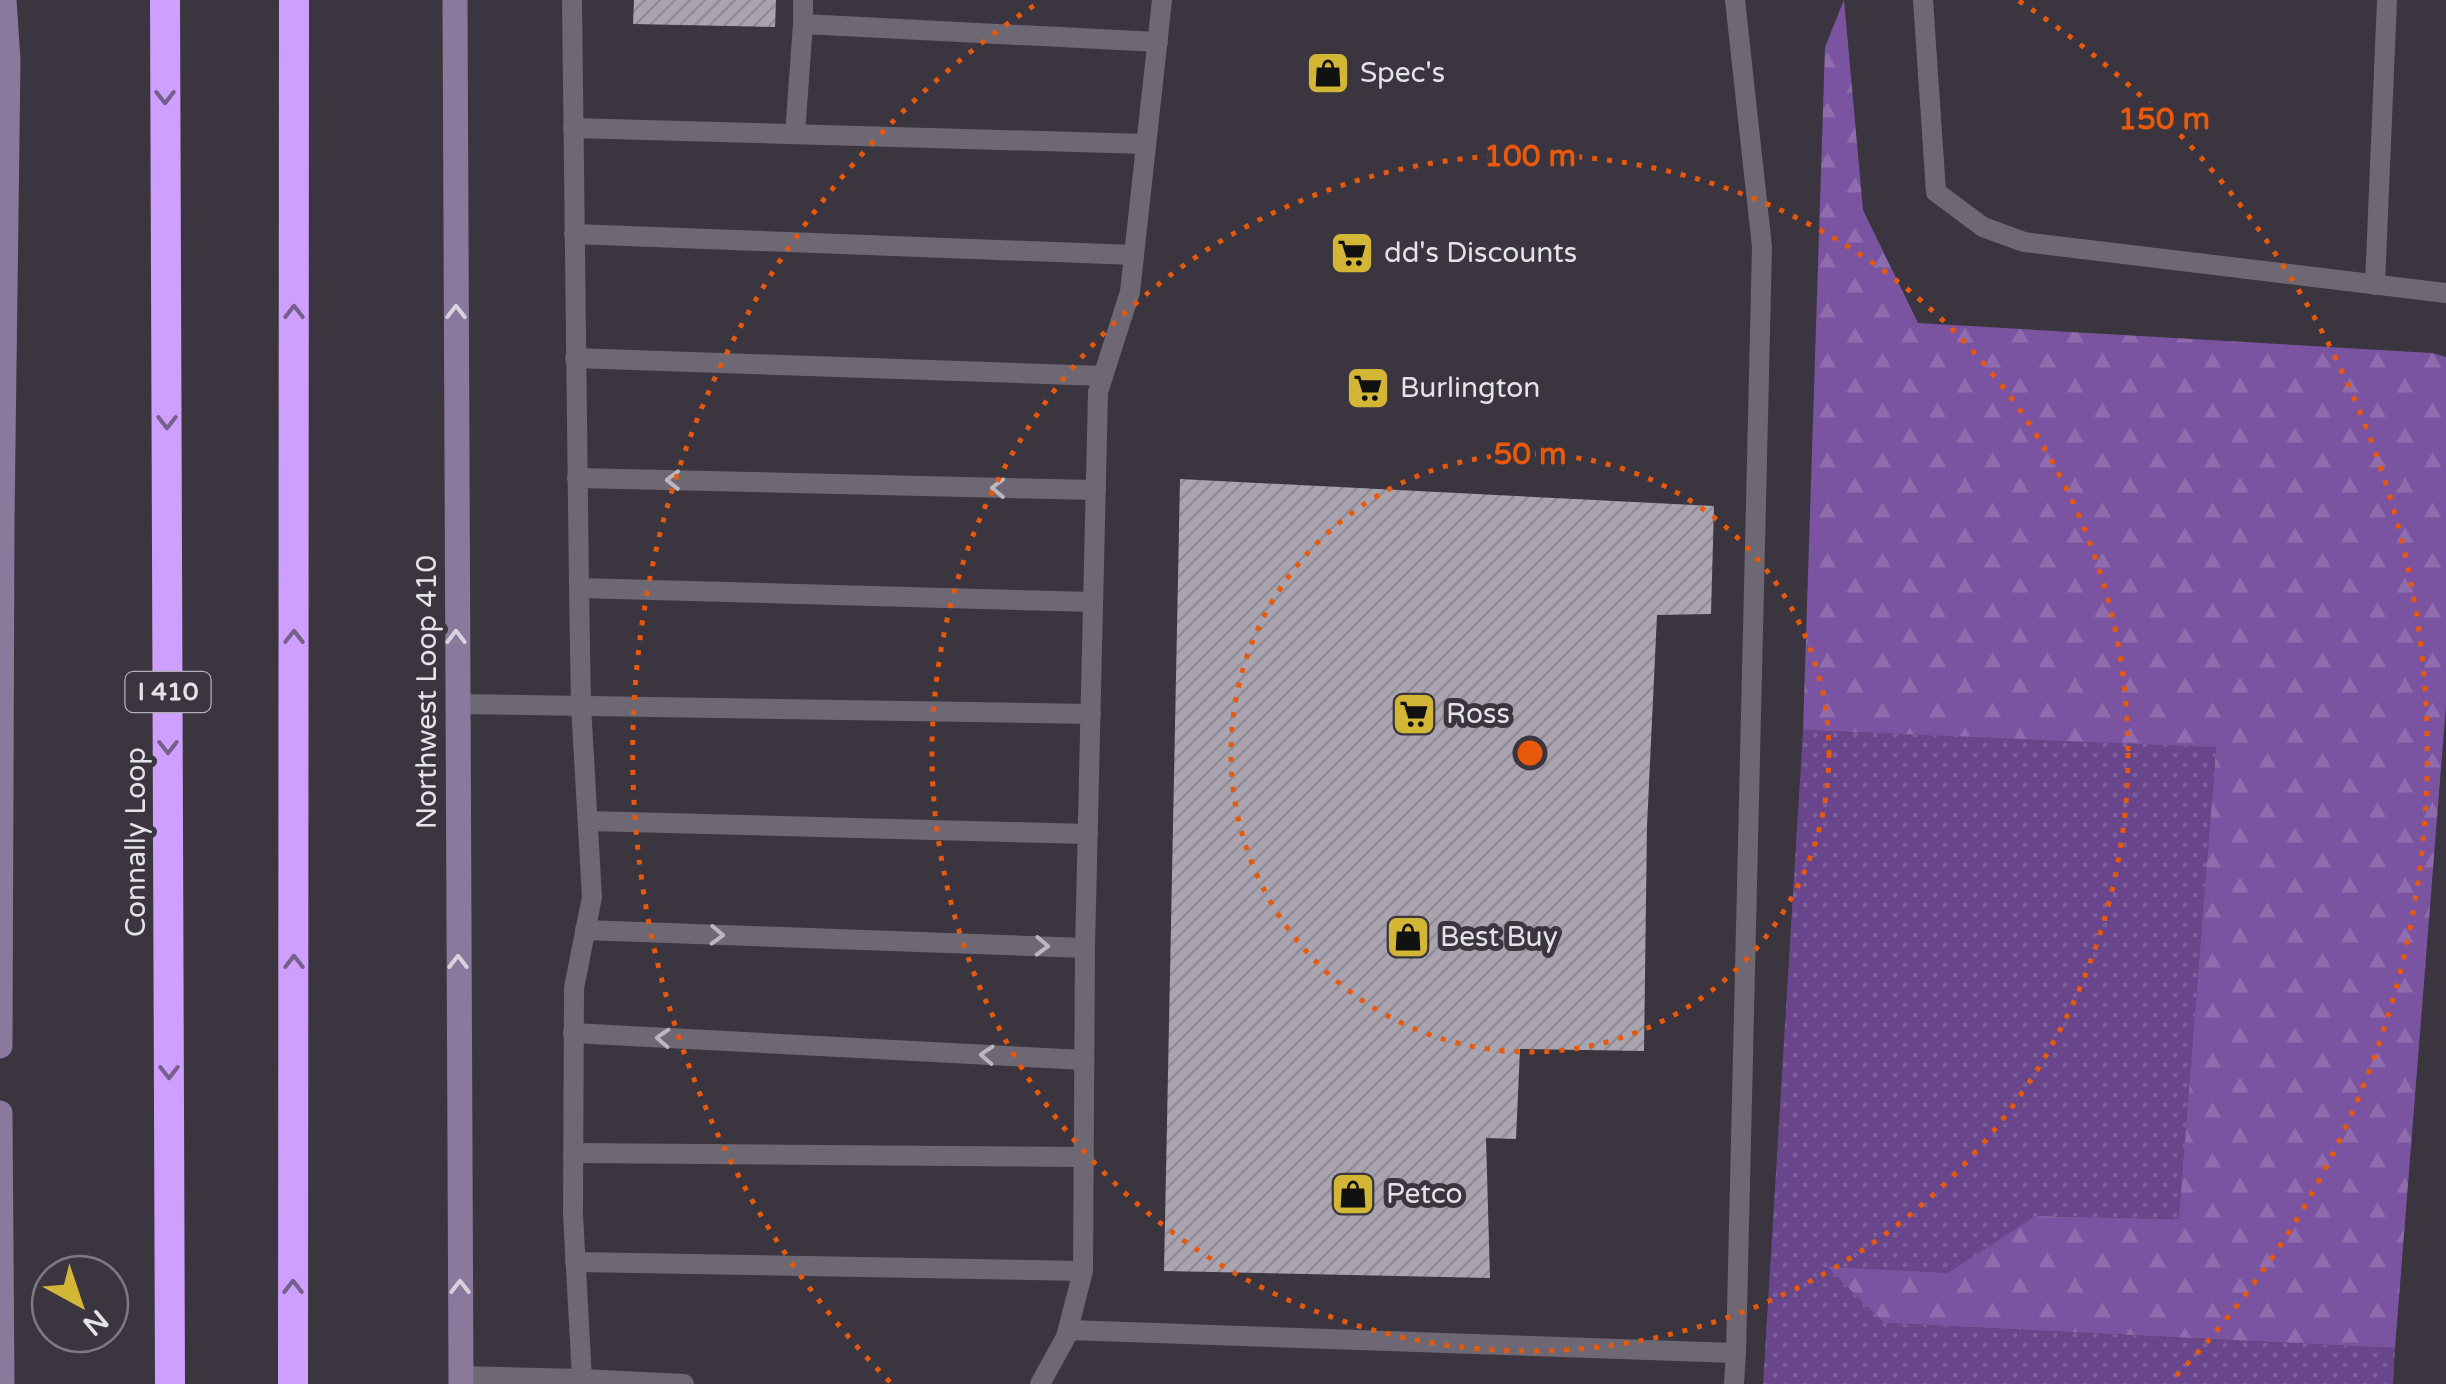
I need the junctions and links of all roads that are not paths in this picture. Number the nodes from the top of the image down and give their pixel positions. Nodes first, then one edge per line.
1 (4, 0) edge
2 (165, 0) edge
3 (294, 0) edge
4 (456, 0) edge
5 (572, 0) edge
6 (803, 0) edge
7 (1162, 0) edge
8 (1735, 0) edge
9 (1923, 0) edge
10 (2387, 0) edge
11 (803, 24) junction
12 (1158, 42) junction
13 (4, 60) edge
14 (573, 128) junction
15 (794, 134) junction
16 (1146, 144) junction
17 (574, 234) junction
18 (1134, 256) junction
19 (2375, 285) junction
20 (2446, 294) edge
21 (575, 358) junction
22 (1103, 376) junction
23 (1, 476) edge
24 (577, 478) junction
25 (1096, 490) junction
26 (578, 588) junction
27 (1093, 602) junction
28 (456, 704) junction
29 (2, 706) edge
30 (582, 706) junction
31 (1091, 714) junction
32 (1, 810) edge
33 (588, 821) junction
34 (1088, 834) junction
35 (585, 930) junction
36 (1086, 948) junction
37 (573, 1033) junction
38 (0, 1046) edge
39 (1084, 1060) junction
40 (0, 1113) edge
41 (573, 1153) junction
42 (1084, 1157) junction
43 (575, 1262) junction
44 (1083, 1271) junction
45 (1068, 1330) junction
46 (1736, 1353) junction
47 (461, 1380) edge
48 (582, 1382) edge
49 (2, 1384) edge
50 (170, 1384) edge
51 (293, 1384) edge
52 (684, 1384) edge
53 (1040, 1384) edge
54 (1734, 1384) edge

1 - 13 main road
2 -> 50 highway, Connally Loop / I 410
51 -> 3 highway
28 -> 4 main road, Northwest Loop 410
5 - 14 lane
6 - 11 lane
7 - 12 lane
8 - 46 lane
9 - 19 lane
10 - 19 lane
11 - 12 lane
11 - 15 lane
12 - 16 lane
13 - 23 main road
14 - 15 lane
14 - 17 lane
15 - 16 lane
16 - 18 lane
17 - 18 lane
17 - 21 lane
18 - 22 lane
19 - 20 lane
21 - 22 lane
21 - 24 lane
22 - 25 lane
23 - 29 main road
25 -> 24 lane
24 - 26 lane
25 - 27 lane
26 - 27 lane
26 - 30 lane
27 - 31 lane
28 - 30 lane
47 -> 28 main road, Northwest Loop 410
29 - 32 main road
30 - 31 lane
30 - 33 lane
31 - 34 lane
32 - 38 main road
33 - 34 lane
33 - 35 lane
34 - 36 lane
35 -> 36 lane
35 - 37 lane
36 - 39 lane
39 -> 37 lane
37 - 41 lane
39 - 42 lane
40 - 49 main road
41 - 42 lane
41 - 43 lane
42 - 44 lane
43 - 44 lane
43 - 48 lane
44 - 45 lane
45 - 46 lane
45 - 53 lane
46 - 54 lane
47 - 48 lane
48 - 52 lane

